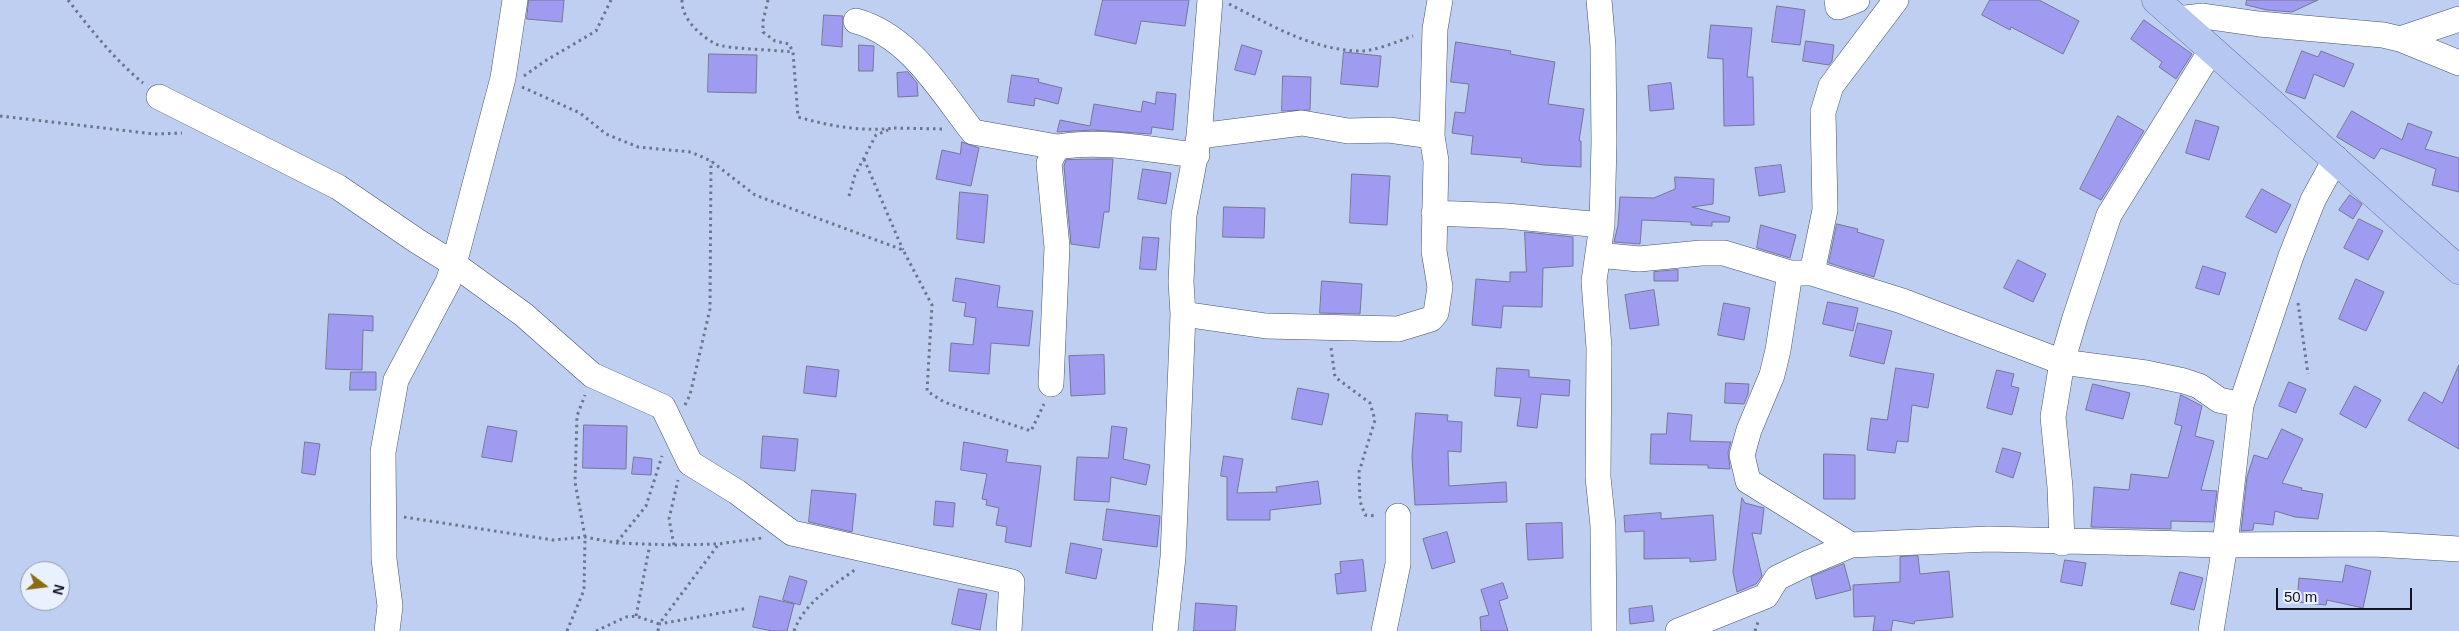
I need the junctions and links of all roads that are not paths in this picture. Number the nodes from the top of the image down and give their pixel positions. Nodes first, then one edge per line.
1 (515, 0) edge
2 (1210, 0) edge
3 (1440, 0) edge
4 (1599, 0) edge
5 (1837, 0) edge
6 (1857, 0) edge
7 (1896, 0) edge
8 (2156, 0) edge
9 (2177, 19) junction
10 (2459, 19) edge
11 (856, 21) dead end
12 (2400, 39) junction
13 (2212, 49) junction
14 (2459, 63) edge
15 (159, 96) road end
16 (1432, 136) junction
17 (1198, 145) junction
18 (1057, 147) junction
19 (2336, 158) junction
20 (1434, 213) junction
21 (1602, 225) junction
22 (1598, 255) junction
23 (454, 264) junction
24 (2458, 266) edge
25 (1801, 273) junction
26 (1183, 314) junction
27 (2062, 362) junction
28 (1051, 384) road end
29 (2241, 405) junction
30 (1398, 516) road end
31 (2062, 542) junction
32 (2226, 545) junction
33 (1852, 546) junction
34 (2459, 549) edge
35 (387, 631) edge
36 (1009, 631) edge
37 (1165, 631) edge
38 (1384, 631) edge
39 (1604, 631) edge
40 (1678, 631) edge
41 (2211, 631) edge

1 - 23 street
2 - 17 street
3 - 16 street
4 - 21 street
5 - 6 street
7 - 25 street
8 - 9 main road
9 - 12 street
9 - 13 main road
10 - 12 street
11 - 18 street
12 - 14 street
13 - 19 main road
13 - 27 street
15 - 23 street
16 - 17 street
16 - 20 street
17 - 18 street
17 - 26 street
18 - 28 street
19 - 24 main road
19 - 29 street
20 - 21 street
20 - 26 street
21 - 22 street
22 - 25 street
22 - 39 street
23 - 35 street
23 - 36 street
25 - 27 street
25 - 33 street
26 - 37 street
27 - 29 street
27 - 31 street
29 - 32 street
30 - 38 street
31 - 32 street
31 - 33 street
32 - 34 street
32 - 41 street
33 - 40 street

